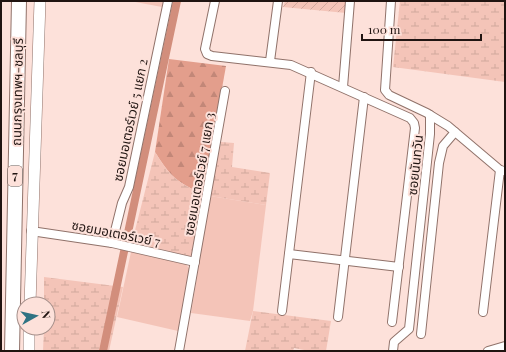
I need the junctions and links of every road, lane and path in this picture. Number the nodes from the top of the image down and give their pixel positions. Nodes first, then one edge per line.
1 (19, 1) edge
2 (40, 1) edge
3 (168, 1) edge
4 (215, 1) edge
5 (278, 1) edge
6 (350, 1) edge
7 (391, 1) edge
8 (270, 61) junction
9 (311, 72) junction
10 (343, 87) junction
11 (225, 91) dead end
12 (364, 97) junction
13 (430, 115) junction
14 (455, 132) junction
15 (502, 170) edge
16 (31, 231) junction
17 (115, 243) junction
18 (289, 254) junction
19 (344, 260) junction
20 (195, 262) junction
21 (399, 267) junction
22 (30, 296) edge
23 (282, 311) dead end
24 (483, 312) dead end
25 (338, 317) dead end
26 (392, 322) dead end
27 (421, 334) dead end
28 (30, 336) edge
29 (505, 346) edge
30 (12, 351) edge
31 (29, 351) edge
32 (179, 351) edge
33 (393, 351) edge
34 (488, 351) edge

1 - 30 highway, ถนนกรุงเทพฯ-ชลบุรี / 7
2 - 16 main road
3 - 17 street, ซอยมอเตอร์เวย์ 5 แยก 2
4 - 8 street
5 - 8 street
6 - 10 street
7 - 13 street
8 - 9 street
9 - 10 street
9 - 18 street
10 - 12 street
11 - 20 street, ซอยมอเตอร์เวย์ 7 แยก 3
12 - 19 street
12 - 21 street
13 - 14 street
13 - 33 street, ซอยนันทวัน
14 - 15 street
14 - 27 street
15 - 24 street
16 - 17 street, ซอยมอเตอร์เวย์ 7
16 - 22 main road
17 - 20 street, ซอยมอเตอร์เวย์ 7
18 - 19 street
18 - 23 street
19 - 21 street
19 - 25 street
20 - 32 street, ซอยมอเตอร์เวย์ 7 แยก 3
21 - 26 street
28 - 31 main road
29 - 34 street

